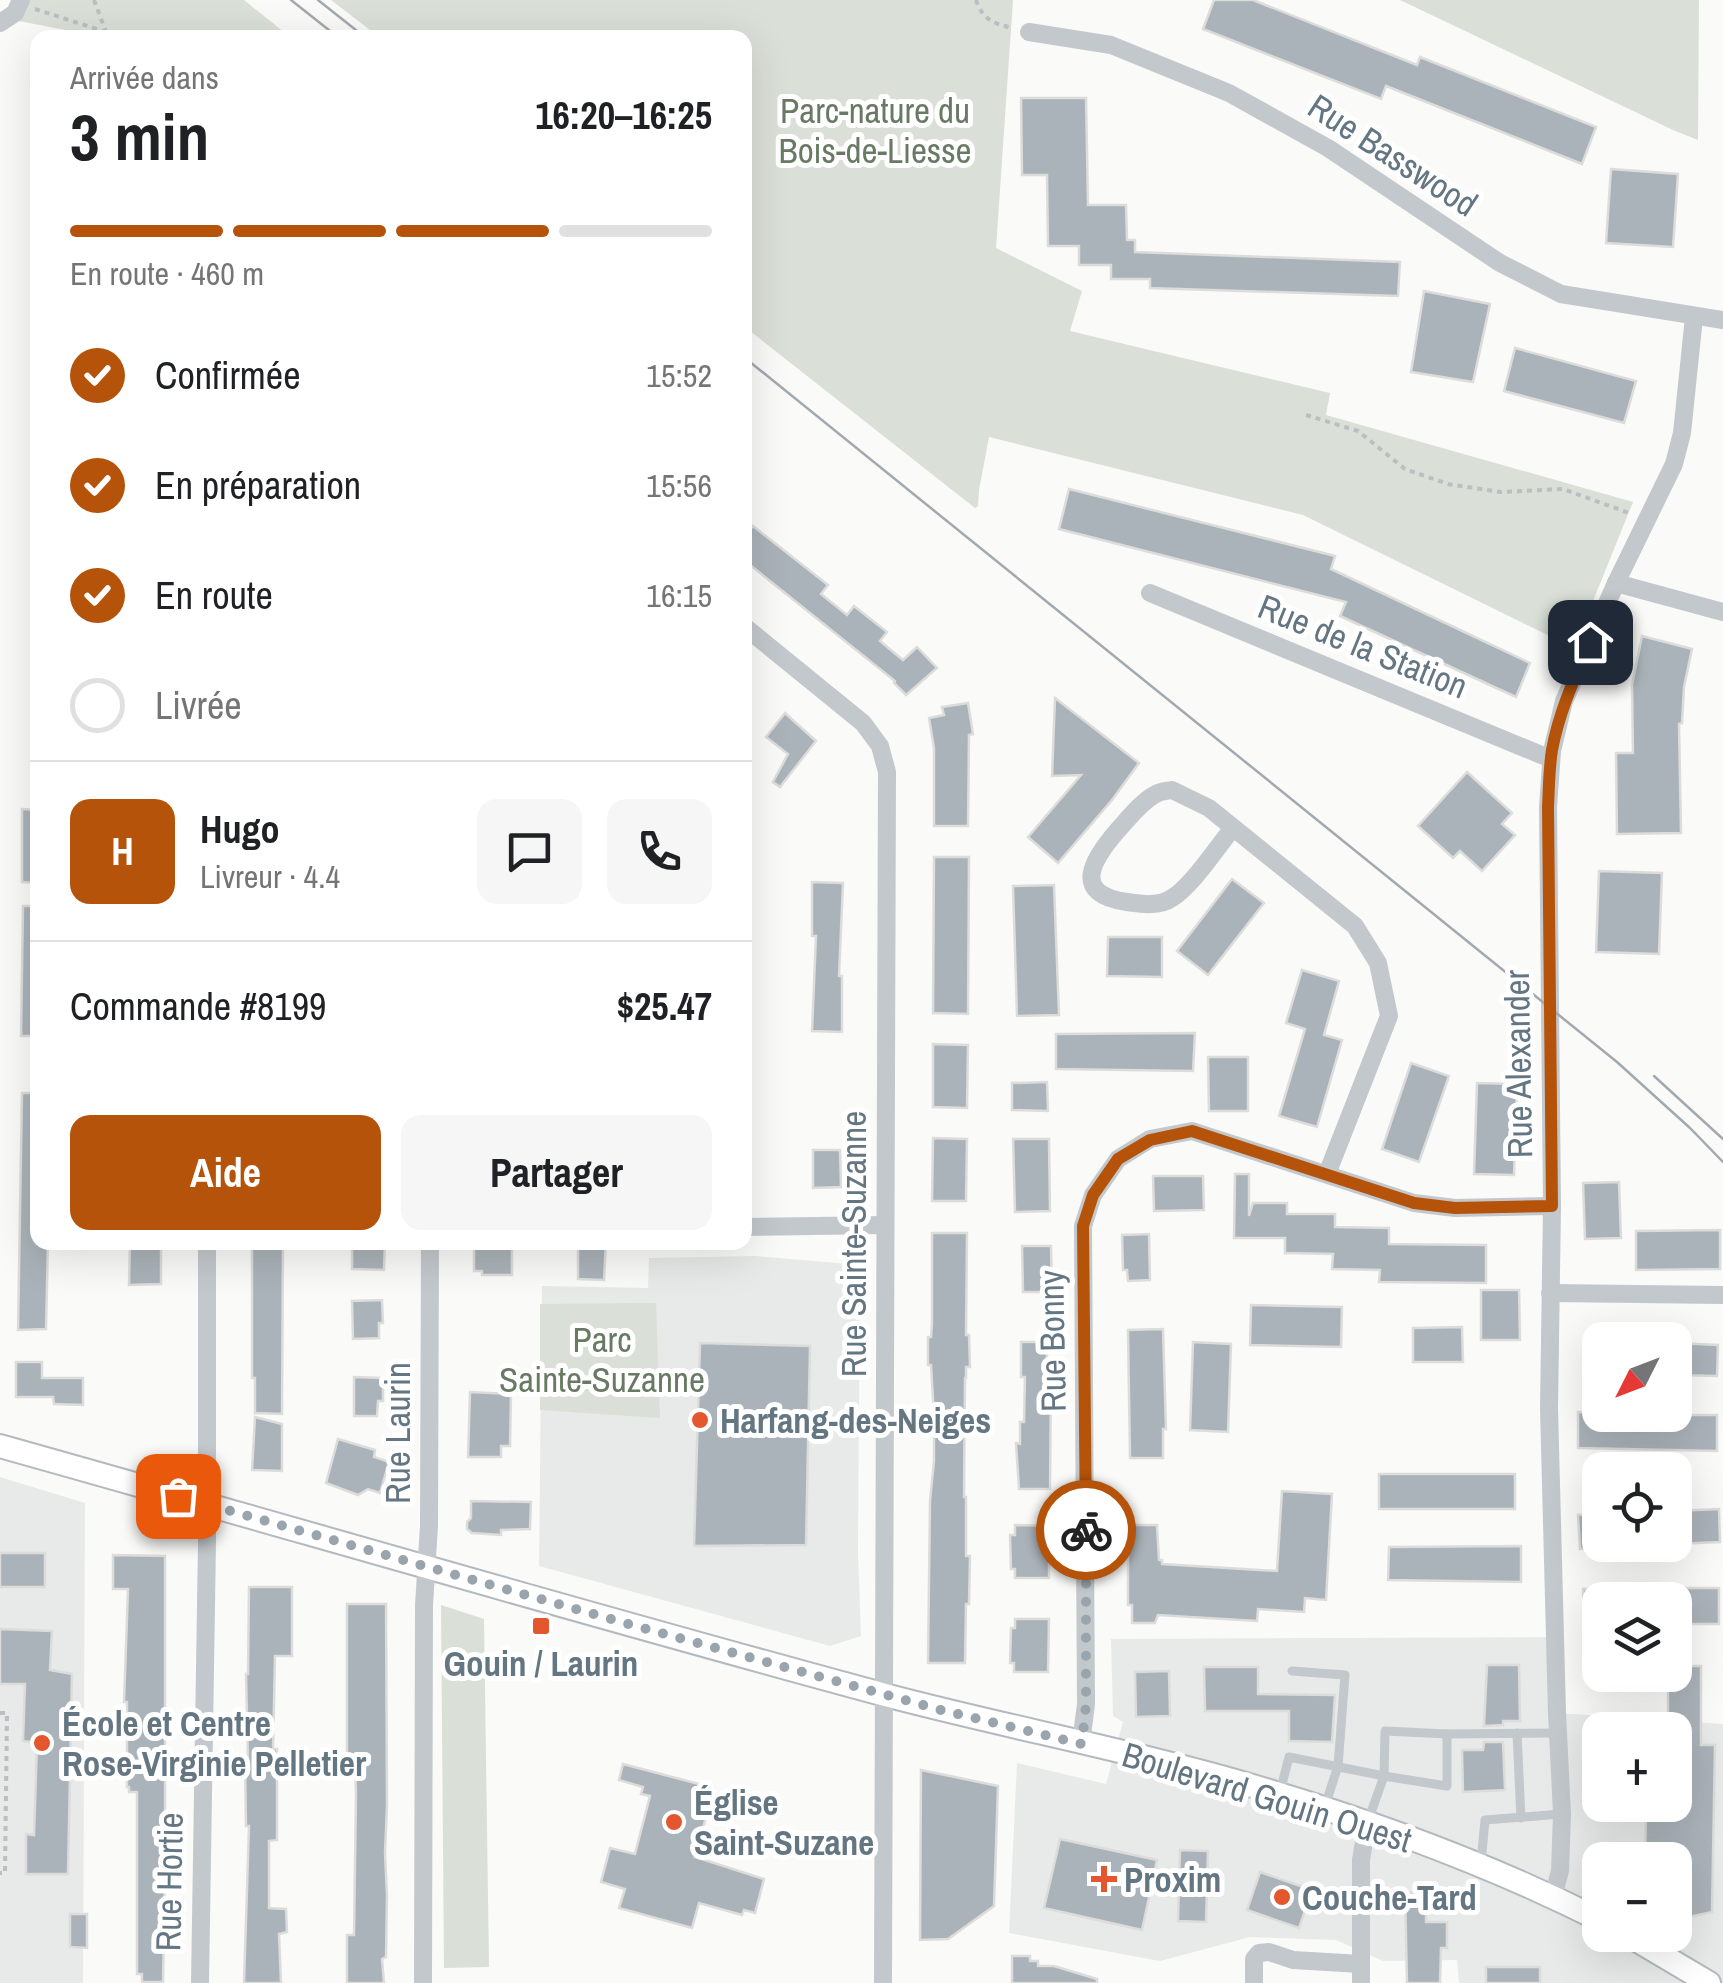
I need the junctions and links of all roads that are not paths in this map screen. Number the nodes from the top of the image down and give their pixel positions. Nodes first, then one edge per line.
1 (21, 2) edge
2 (0, 23) edge
3 (1029, 32) road end
4 (1694, 317) junction
5 (1723, 320) edge
6 (1616, 584) junction
7 (1150, 593) dead end
8 (1723, 612) edge
9 (752, 633) edge
10 (1551, 759) junction
11 (1233, 828) junction
12 (1328, 1174) junction
13 (1552, 1206) junction
14 (885, 1225) junction
15 (752, 1227) edge
16 (207, 1250) edge
17 (430, 1250) edge
18 (1550, 1293) junction
19 (1723, 1294) edge
20 (0, 1446) edge
21 (207, 1504) junction
22 (427, 1566) junction
23 (1292, 1671) dead end
24 (884, 1694) junction
25 (1559, 1733) junction
26 (1447, 1734) junction
27 (1517, 1734) junction
28 (1082, 1744) junction
29 (1338, 1766) junction
30 (1384, 1776) junction
31 (1280, 1794) junction
32 (1324, 1809) junction
33 (1562, 1814) junction
34 (1521, 1818) junction
35 (1368, 1824) junction
36 (1481, 1866) junction
37 (1553, 1897) junction
38 (1582, 1911) edge
39 (1656, 1952) edge
40 (1361, 1974) edge
41 (200, 1983) edge
42 (423, 1983) edge
43 (883, 1983) edge
44 (1254, 1983) edge
45 (1708, 1983) edge

1 - 2 street
3 - 4 street, Rue Basswood
4 - 5 street, Rue Basswood
4 - 6 street, Rue Alexander
6 - 8 street
6 - 10 street, Rue Alexander
7 - 10 street, Rue de la Station
9 - 14 street, Rue Sainte-Suzanne
10 - 13 street, Rue Alexander
11 - 11 street
11 - 12 street
12 - 13 street, Rue Bonny
12 - 28 street, Rue Bonny
13 - 18 street, Rue Alexander
14 - 15 street
14 - 24 street, Rue Sainte-Suzanne
16 - 21 street, Rue Hortie
17 - 22 street, Rue Laurin
18 - 19 street
18 - 25 street, Rue Alexander
20 - 21 main road, Boulevard Gouin Ouest
21 - 22 main road, Boulevard Gouin Ouest
21 - 41 street, Rue Hortie
22 - 24 main road, Boulevard Gouin Ouest
22 - 42 street, Rue Laurin
23 - 29 lane
24 - 28 main road, Boulevard Gouin Ouest
24 - 43 street, Rue Sainte-Suzanne
25 - 27 lane
25 - 33 street, Rue Alexander
26 - 27 lane
26 - 30 lane
26 - 30 lane
27 - 34 lane
28 - 31 main road, Boulevard Gouin Ouest
29 - 30 lane
29 - 31 lane
29 - 32 lane
30 - 35 lane
31 - 32 main road, Boulevard Gouin Ouest
32 - 35 main road, Boulevard Gouin Ouest
33 - 34 lane
33 - 37 street, Rue Alexander
34 - 36 lane
35 - 36 main road, Boulevard Gouin Ouest
35 - 40 street
36 - 37 main road, Boulevard Gouin Ouest
37 - 38 main road, Boulevard Gouin Ouest
39 - 45 main road
40 - 44 street

